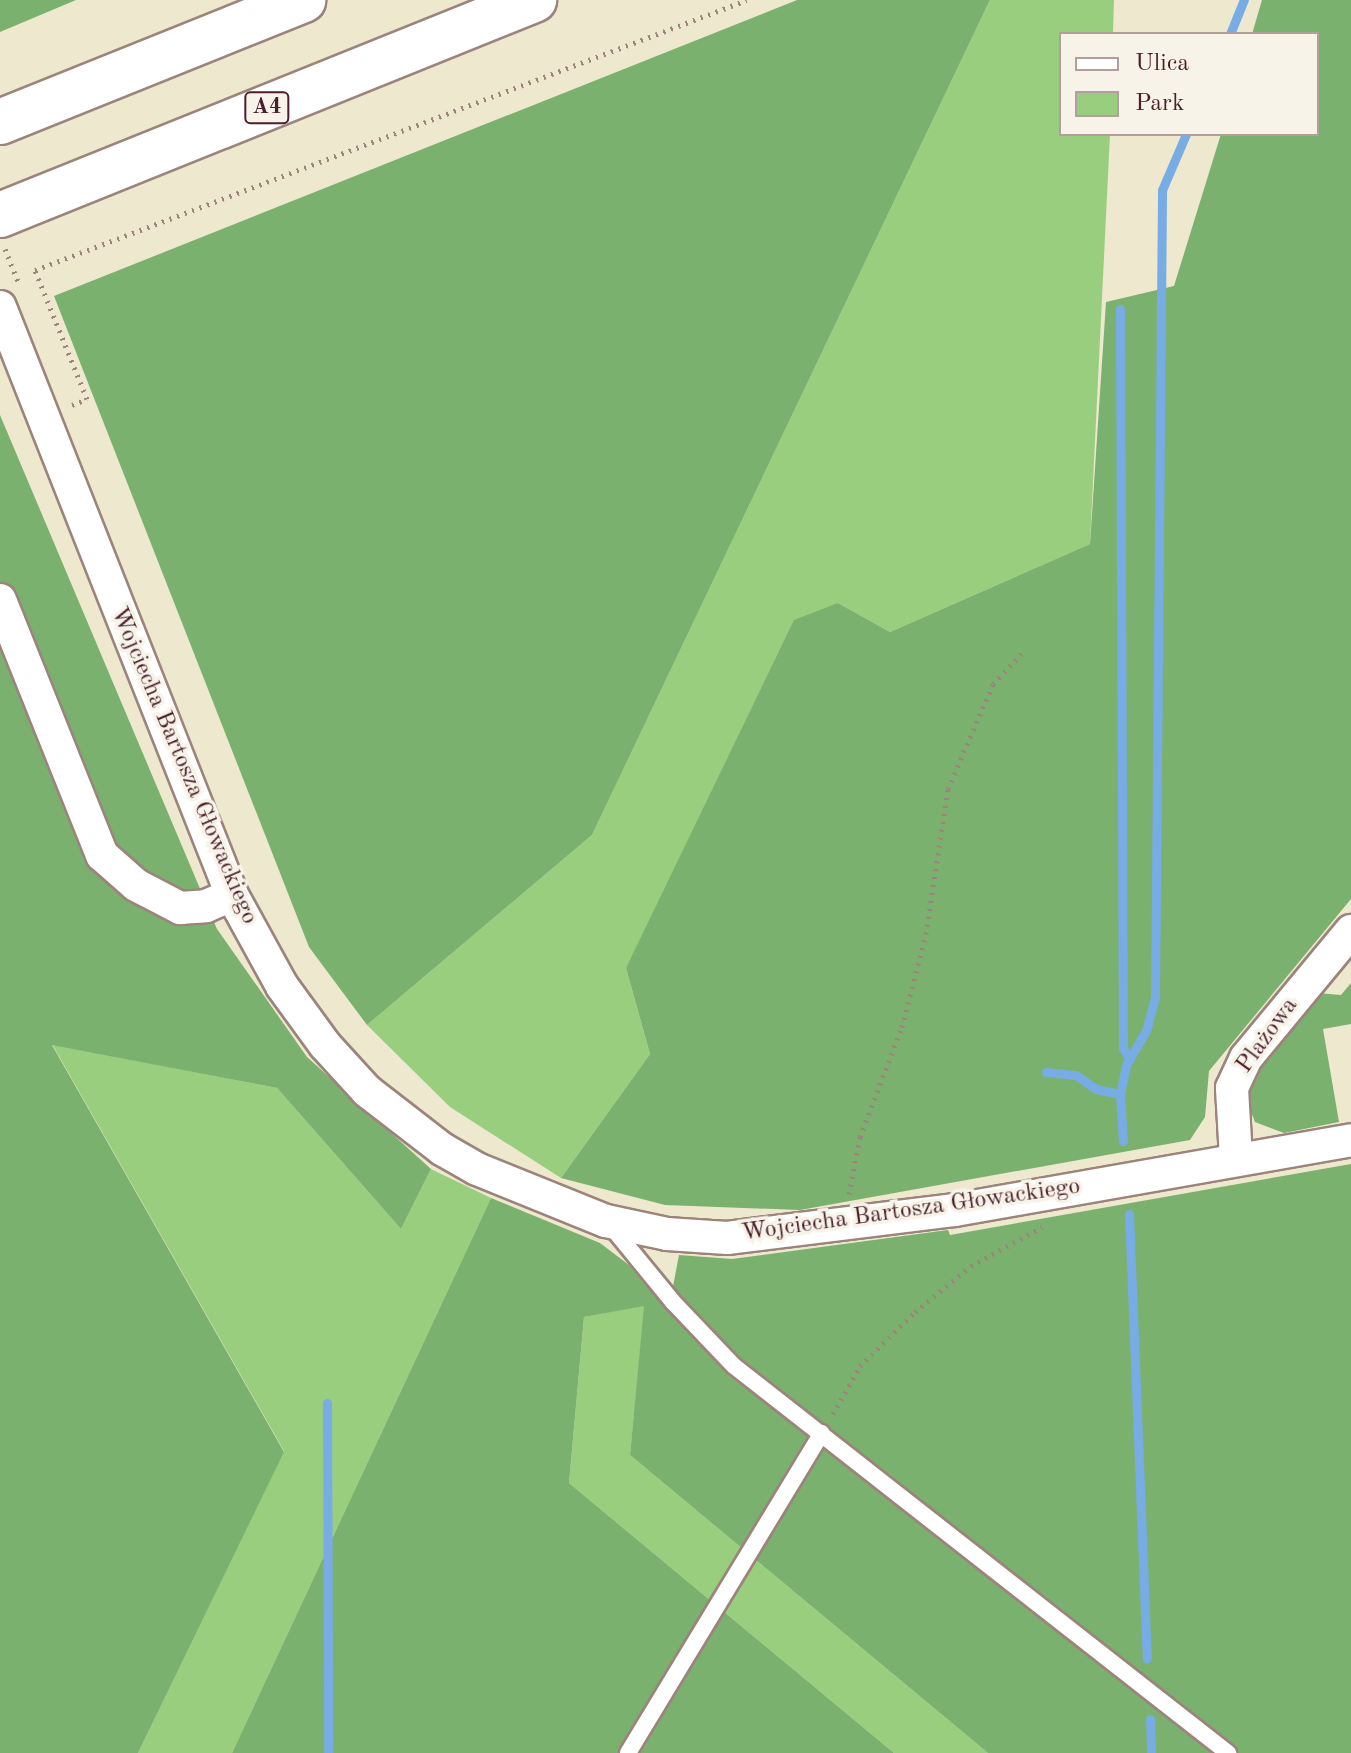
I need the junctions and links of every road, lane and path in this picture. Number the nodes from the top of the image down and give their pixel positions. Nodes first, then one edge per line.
1 (303, 0) edge
2 (534, 0) edge
3 (747, 0) edge
4 (0, 122) edge
5 (0, 215) edge
6 (0, 307) edge
7 (58, 420) junction
8 (0, 600) edge
9 (1022, 653) dead end
10 (232, 895) junction
11 (1351, 931) edge
12 (1351, 1140) edge
13 (1236, 1158) junction
14 (846, 1207) dead end
15 (606, 1221) junction
16 (1038, 1229) dead end
17 (822, 1433) junction
18 (628, 1753) edge
19 (1228, 1753) edge

1 - 4 highway
2 - 5 highway, A4
3 - 7 path
6 - 7 street, Wojciecha Bartosza Głowackiego
7 - 10 street, Wojciecha Bartosza Głowackiego
8 - 10 street
9 - 14 path
10 - 15 street, Wojciecha Bartosza Głowackiego
11 - 13 street, Plażowa
12 - 13 street, Wojciecha Bartosza Głowackiego
13 - 15 street, Wojciecha Bartosza Głowackiego
15 - 17 lane
16 - 17 path
17 - 18 lane
17 - 19 lane

